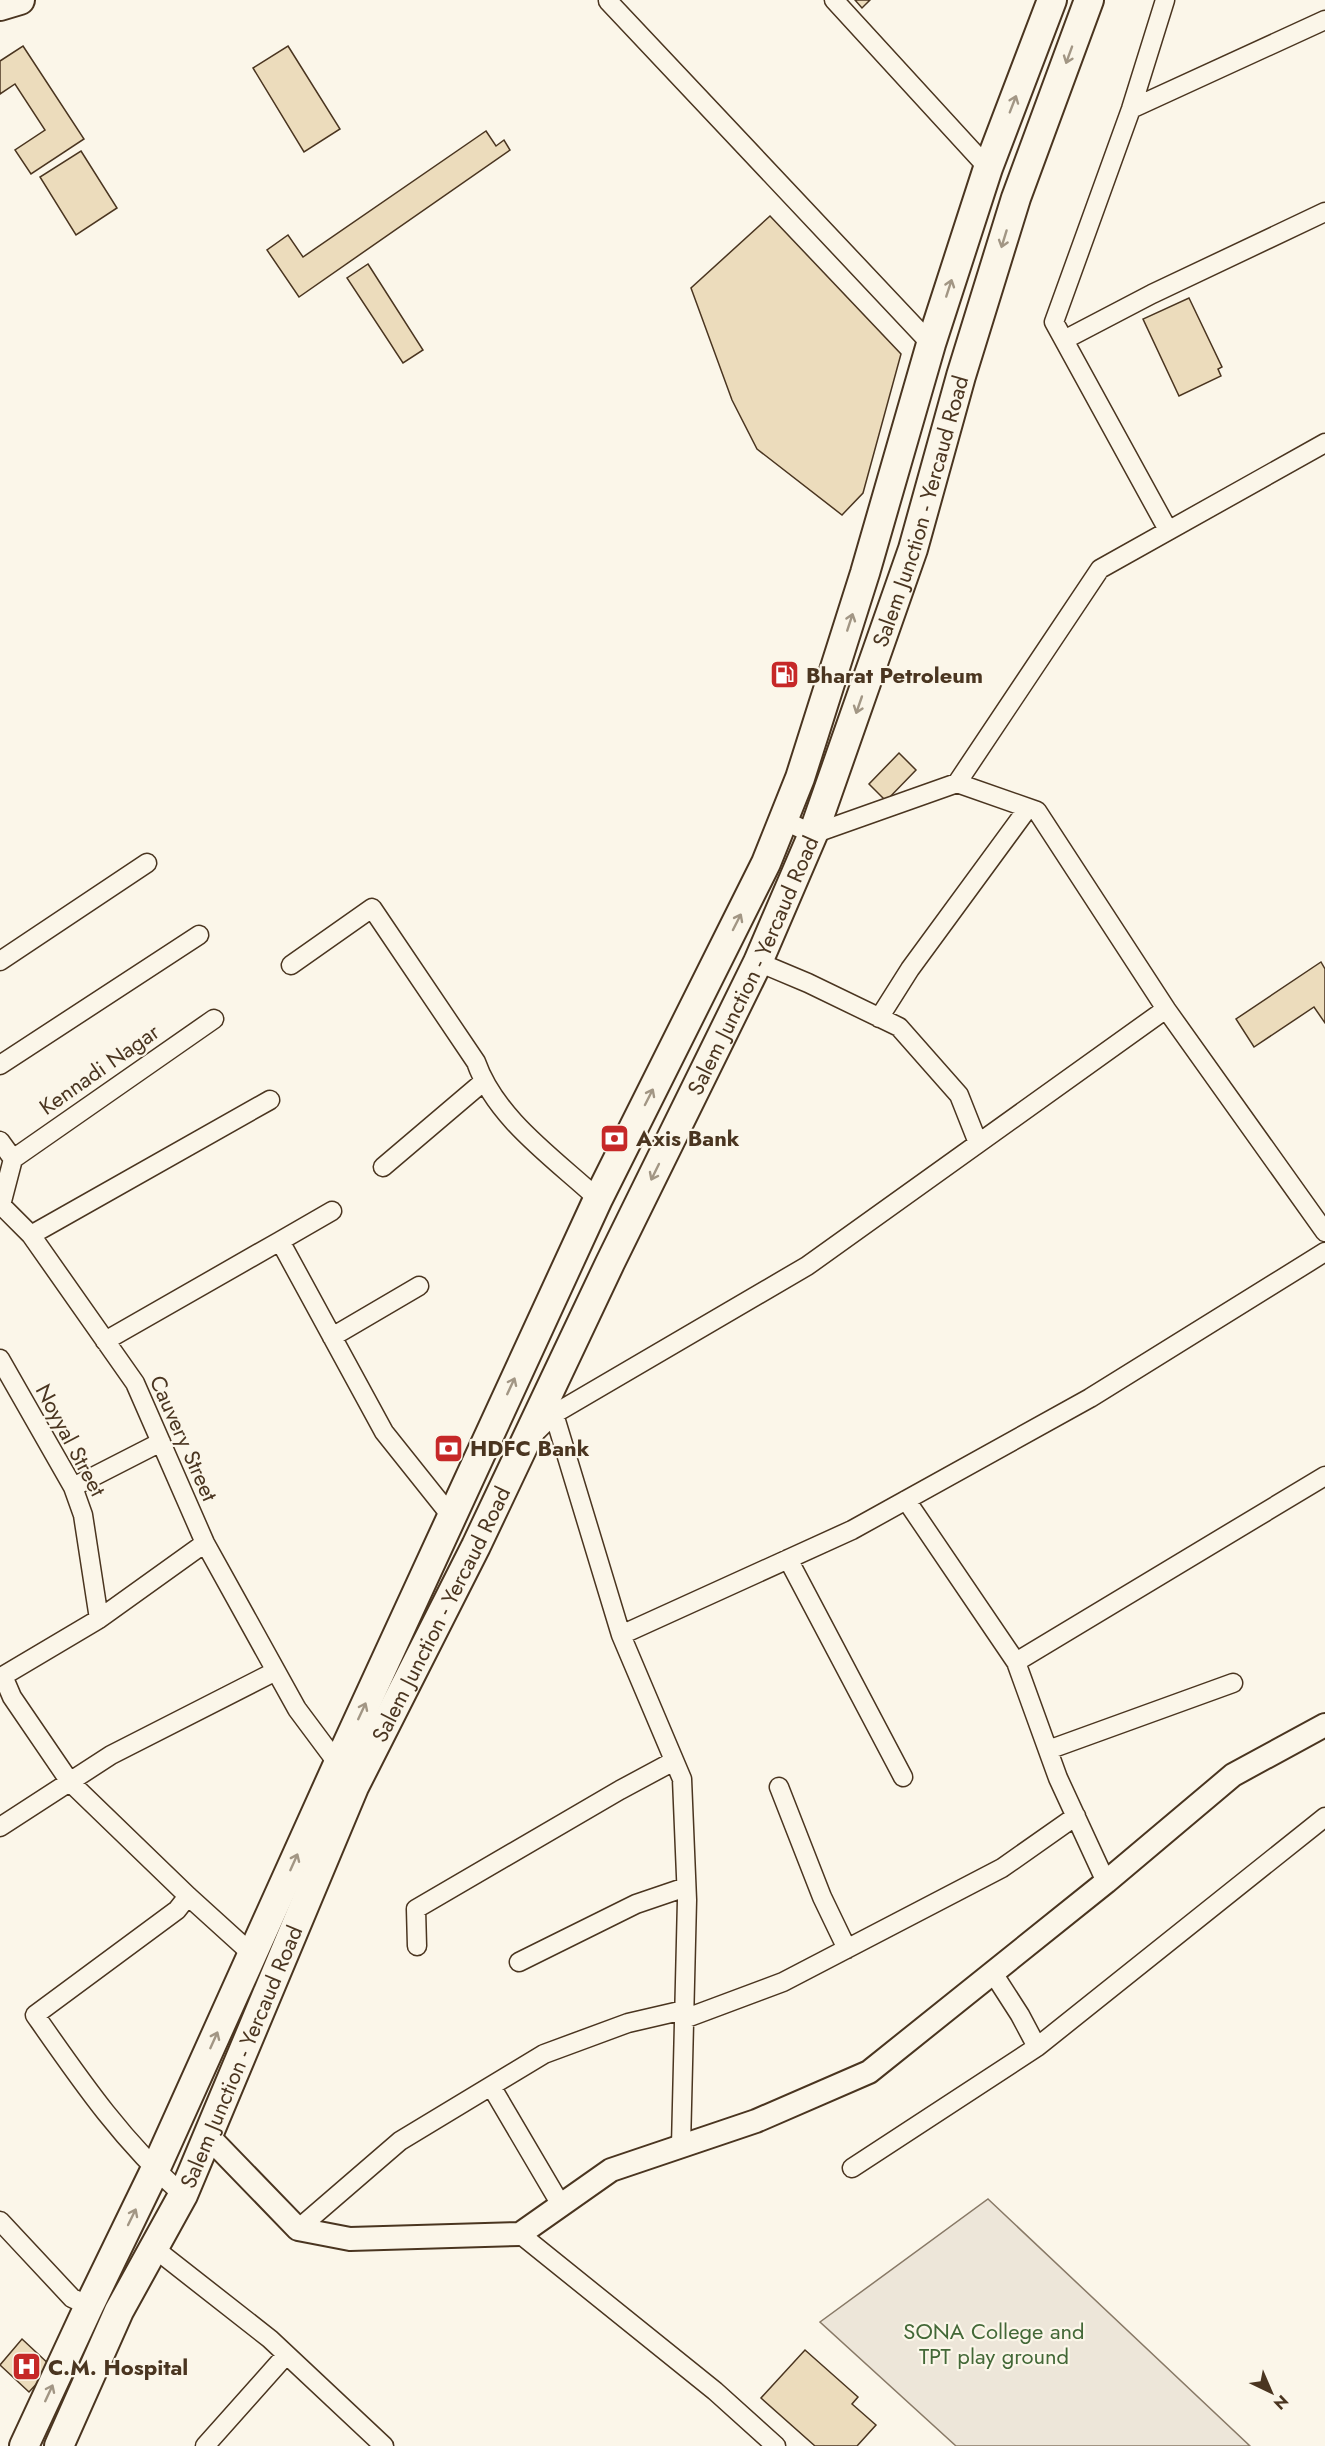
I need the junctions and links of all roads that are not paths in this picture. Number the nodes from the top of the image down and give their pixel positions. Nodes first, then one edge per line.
1 (20, 0) edge
2 (834, 0) edge
3 (1052, 0) edge
4 (1089, 0) edge
5 (1165, 0) edge
6 (608, 1) edge
7 (0, 6) edge
8 (1325, 20) edge
9 (1131, 109) junction
10 (988, 168) junction
11 (1325, 212) edge
12 (1064, 340) junction
13 (931, 344) junction
14 (1325, 443) edge
15 (1168, 530) junction
16 (957, 783) junction
17 (1028, 808) junction
18 (783, 820) junction
19 (813, 834) junction
20 (147, 863) dead end
21 (199, 935) dead end
22 (0, 961) edge
23 (758, 962) junction
24 (291, 964) dead end
25 (1166, 1009) junction
26 (879, 1018) junction
27 (214, 1019) dead end
28 (0, 1065) edge
29 (483, 1082) junction
30 (270, 1100) dead end
31 (0, 1141) edge
32 (978, 1143) junction
33 (13, 1158) junction
34 (383, 1167) dead end
35 (598, 1198) junction
36 (1, 1205) edge
37 (332, 1211) dead end
38 (1325, 1232) edge
39 (31, 1236) junction
40 (280, 1241) junction
41 (1325, 1252) edge
42 (419, 1286) dead end
43 (332, 1337) junction
44 (105, 1341) junction
45 (0, 1359) edge
46 (554, 1414) junction
47 (497, 1418) junction
48 (524, 1440) junction
49 (161, 1443) junction
50 (1325, 1476) edge
51 (73, 1487) junction
52 (906, 1500) junction
53 (451, 1516) junction
54 (205, 1543) junction
55 (788, 1559) junction
56 (99, 1619) junction
57 (621, 1635) junction
58 (1016, 1662) junction
59 (276, 1671) junction
60 (1233, 1683) dead end
61 (1325, 1725) edge
62 (1048, 1750) junction
63 (674, 1761) junction
64 (338, 1764) junction
65 (903, 1777) dead end
66 (70, 1782) junction
67 (779, 1787) dead end
68 (1076, 1816) junction
69 (1325, 1816) edge
70 (0, 1827) edge
71 (1106, 1882) junction
72 (686, 1887) junction
73 (188, 1896) junction
74 (417, 1946) dead end
75 (847, 1949) junction
76 (252, 1954) junction
77 (519, 1962) dead end
78 (993, 1972) junction
79 (684, 2015) junction
80 (1037, 2047) junction
81 (491, 2086) junction
82 (207, 2134) junction
83 (681, 2146) junction
84 (852, 2168) dead end
85 (155, 2170) junction
86 (183, 2195) junction
87 (561, 2205) junction
88 (0, 2222) edge
89 (298, 2229) junction
90 (520, 2234) junction
91 (154, 2248) junction
92 (89, 2306) junction
93 (286, 2355) junction
94 (24, 2446) edge
95 (58, 2446) edge
96 (205, 2446) edge
97 (384, 2446) edge
98 (776, 2446) edge

1 - 7 main road
2 - 10 street
10 -> 3 main road
4 -> 19 main road, Salem Junction - Yercaud Road
5 - 9 street
6 - 13 street
8 - 9 street
9 - 12 street
13 -> 10 main road
11 - 12 street
12 - 15 street
18 -> 13 main road
14 - 15 street
15 - 16 street
16 - 17 street
16 - 19 street
17 - 25 street
17 - 26 street
18 - 19 street
35 -> 18 main road
19 - 23 main road, Salem Junction - Yercaud Road
20 - 22 street
21 - 28 street
23 - 26 street
23 -> 48 main road, Salem Junction - Yercaud Road
24 - 29 street
25 - 32 street
25 - 38 street
26 - 32 street
27 - 33 street, Kennadi Nagar
29 - 34 street
29 - 35 street
30 - 39 street
31 - 33 street
32 - 46 street
33 - 36 street, Cauvery Street
47 -> 35 main road
36 - 39 street, Cauvery Street
37 - 40 street
39 - 44 street, Cauvery Street
40 - 43 street
40 - 44 street
41 - 52 street
42 - 43 street
43 - 53 street
44 - 49 street, Cauvery Street
45 - 51 street, Noyyal Street
46 - 48 street
46 - 57 street
47 - 48 main road
47 - 53 main road
48 - 82 main road, Salem Junction - Yercaud Road
49 - 51 street
49 - 54 street, Cauvery Street
50 - 58 street
51 - 56 street, Noyyal Street
52 - 55 street
52 - 58 street
64 -> 53 main road
54 - 56 street
54 - 59 street, Cauvery Street
55 - 57 street
55 - 65 street
56 - 66 street
57 - 63 street
58 - 62 street
59 - 64 street, Cauvery Street
59 - 66 street
60 - 62 street
61 - 71 street
62 - 68 street
63 - 72 street
63 - 74 street
76 -> 64 main road
66 - 70 street
66 - 73 street
67 - 75 street
68 - 71 street
68 - 75 street
69 - 80 street
71 - 78 street
72 - 77 street
72 - 79 street
73 - 76 street
73 - 85 street
75 - 79 street
85 -> 76 main road
78 - 80 street
78 - 83 street
79 - 81 street
79 - 83 street
80 - 84 street
81 - 87 street
81 - 89 street
82 - 86 main road, Salem Junction - Yercaud Road
82 - 89 street
83 - 87 street
85 - 86 street
92 -> 85 main road
86 - 91 main road, Salem Junction - Yercaud Road
87 - 90 street
88 - 92 street
89 - 90 street
90 - 98 street
91 - 93 street
91 - 95 main road, Salem Junction - Yercaud Road
94 -> 92 main road
93 - 96 street
93 - 97 street

